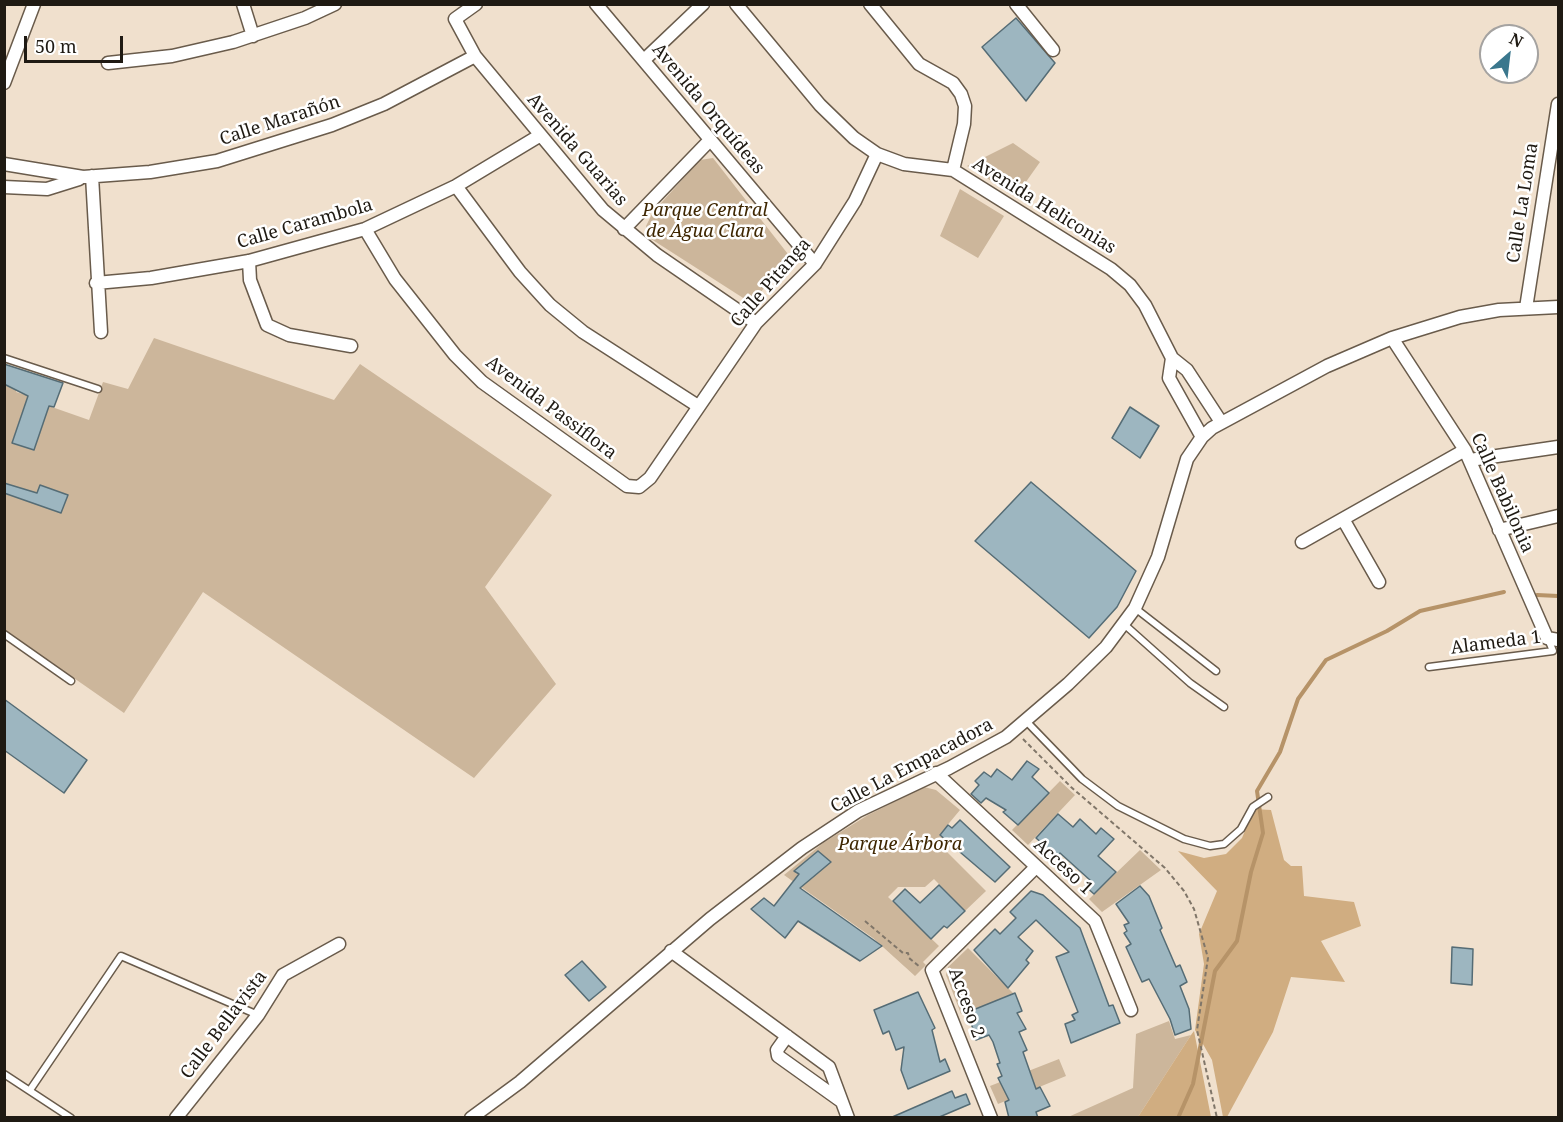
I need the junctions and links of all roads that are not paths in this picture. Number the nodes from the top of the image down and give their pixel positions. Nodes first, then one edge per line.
1 (34, 4) edge
2 (243, 4) edge
3 (335, 4) edge
4 (476, 4) edge
5 (596, 4) edge
6 (703, 4) edge
7 (736, 4) edge
8 (870, 4) edge
9 (1016, 4) edge
10 (253, 36) junction
11 (1053, 50) dead end
12 (474, 56) junction
13 (644, 60) junction
14 (108, 63) dead end
15 (4, 83) edge
16 (1558, 104) edge
17 (539, 136) junction
18 (710, 140) junction
19 (877, 154) junction
20 (4, 164) edge
21 (953, 170) junction
22 (87, 177) junction
23 (456, 186) junction
24 (4, 187) edge
25 (624, 229) junction
26 (365, 230) junction
27 (249, 261) junction
28 (815, 264) junction
29 (96, 283) junction
30 (1558, 307) edge
31 (1526, 308) junction
32 (756, 323) junction
33 (101, 332) dead end
34 (1392, 338) junction
35 (351, 346) dead end
36 (4, 358) edge
37 (1172, 358) junction
38 (98, 389) dead end
39 (698, 406) junction
40 (1221, 422) junction
41 (1202, 437) junction
42 (1558, 447) edge
43 (1468, 455) junction
44 (639, 488) joint
45 (1558, 516) edge
46 (1343, 519) junction
47 (1499, 530) junction
48 (1302, 542) dead end
49 (1379, 582) dead end
50 (1135, 608) junction
51 (1125, 625) junction
52 (4, 634) edge
53 (1553, 639) edge
54 (1430, 667) dead end
55 (1216, 671) dead end
56 (71, 681) dead end
57 (1224, 706) dead end
58 (1026, 721) junction
59 (936, 773) junction
60 (1268, 796) dead end
61 (1036, 867) junction
62 (339, 944) dead end
63 (671, 951) junction
64 (1131, 1010) dead end
65 (258, 1015) junction
66 (787, 1036) junction
67 (4, 1074) edge
68 (30, 1090) junction
69 (841, 1101) junction
70 (71, 1118) edge
71 (176, 1118) edge
72 (471, 1118) edge
73 (848, 1118) edge
74 (991, 1118) edge

1 - 15 street
2 - 10 street
3 - 10 street
4 - 12 street, Avenida Guarias
5 - 13 street, Avenida Orquídeas
6 - 13 street
7 - 19 street, Avenida Heliconias
8 - 21 street
9 - 11 street
10 - 14 street
12 - 17 street, Avenida Guarias
12 - 22 street, Calle Marañón
13 - 18 street, Avenida Orquídeas
16 - 31 street, Calle La Loma
17 - 23 street, Calle Carambola
17 - 25 street, Avenida Guarias
18 - 25 street
18 - 28 street, Avenida Orquídeas
19 - 21 street, Avenida Heliconias
19 - 28 street, Calle Pitanga
20 - 22 street, Calle Marañón
21 - 37 street, Avenida Heliconias
22 - 24 street, Calle Marañón
22 - 29 street
23 - 26 street, Calle Carambola
23 - 39 street
25 - 32 street, Avenida Guarias
26 - 27 street, Calle Carambola
26 - 44 street, Avenida Passiflora
27 - 29 street, Calle Carambola
27 - 35 street
28 - 32 street, Calle Pitanga
29 - 33 street
30 - 31 street, Calle La Empacadora
31 - 34 street, Calle La Empacadora
32 - 39 street, Calle Pitanga
34 - 40 street, Calle La Empacadora
34 - 43 street, Calle Babilonia
36 - 38 lane
37 - 40 street, Avenida Heliconias
37 - 41 street, Avenida Heliconias
39 - 44 street, Calle Pitanga
40 - 41 street, Calle La Empacadora
41 - 50 street, Calle La Empacadora
42 - 43 street
43 - 46 street
43 - 47 street, Calle Babilonia
45 - 47 street
46 - 48 street
46 - 49 street
47 - 53 street, Calle Babilonia
50 - 51 street, Calle La Empacadora
50 - 55 lane
51 - 57 lane
51 - 58 street, Calle La Empacadora
52 - 56 lane
53 - 54 lane, Alameda 1
58 - 59 street, Calle La Empacadora
58 - 60 lane
59 - 61 street, Acceso 1
59 - 63 street, Calle La Empacadora
61 - 64 street, Acceso 1
61 - 74 street, Acceso 2
62 - 65 street, Calle Bellavista
63 - 66 street
63 - 72 street, Calle La Empacadora
65 - 68 lane
65 - 71 street, Calle Bellavista
66 - 69 street
66 - 69 street
67 - 68 lane
68 - 70 lane
69 - 73 street

